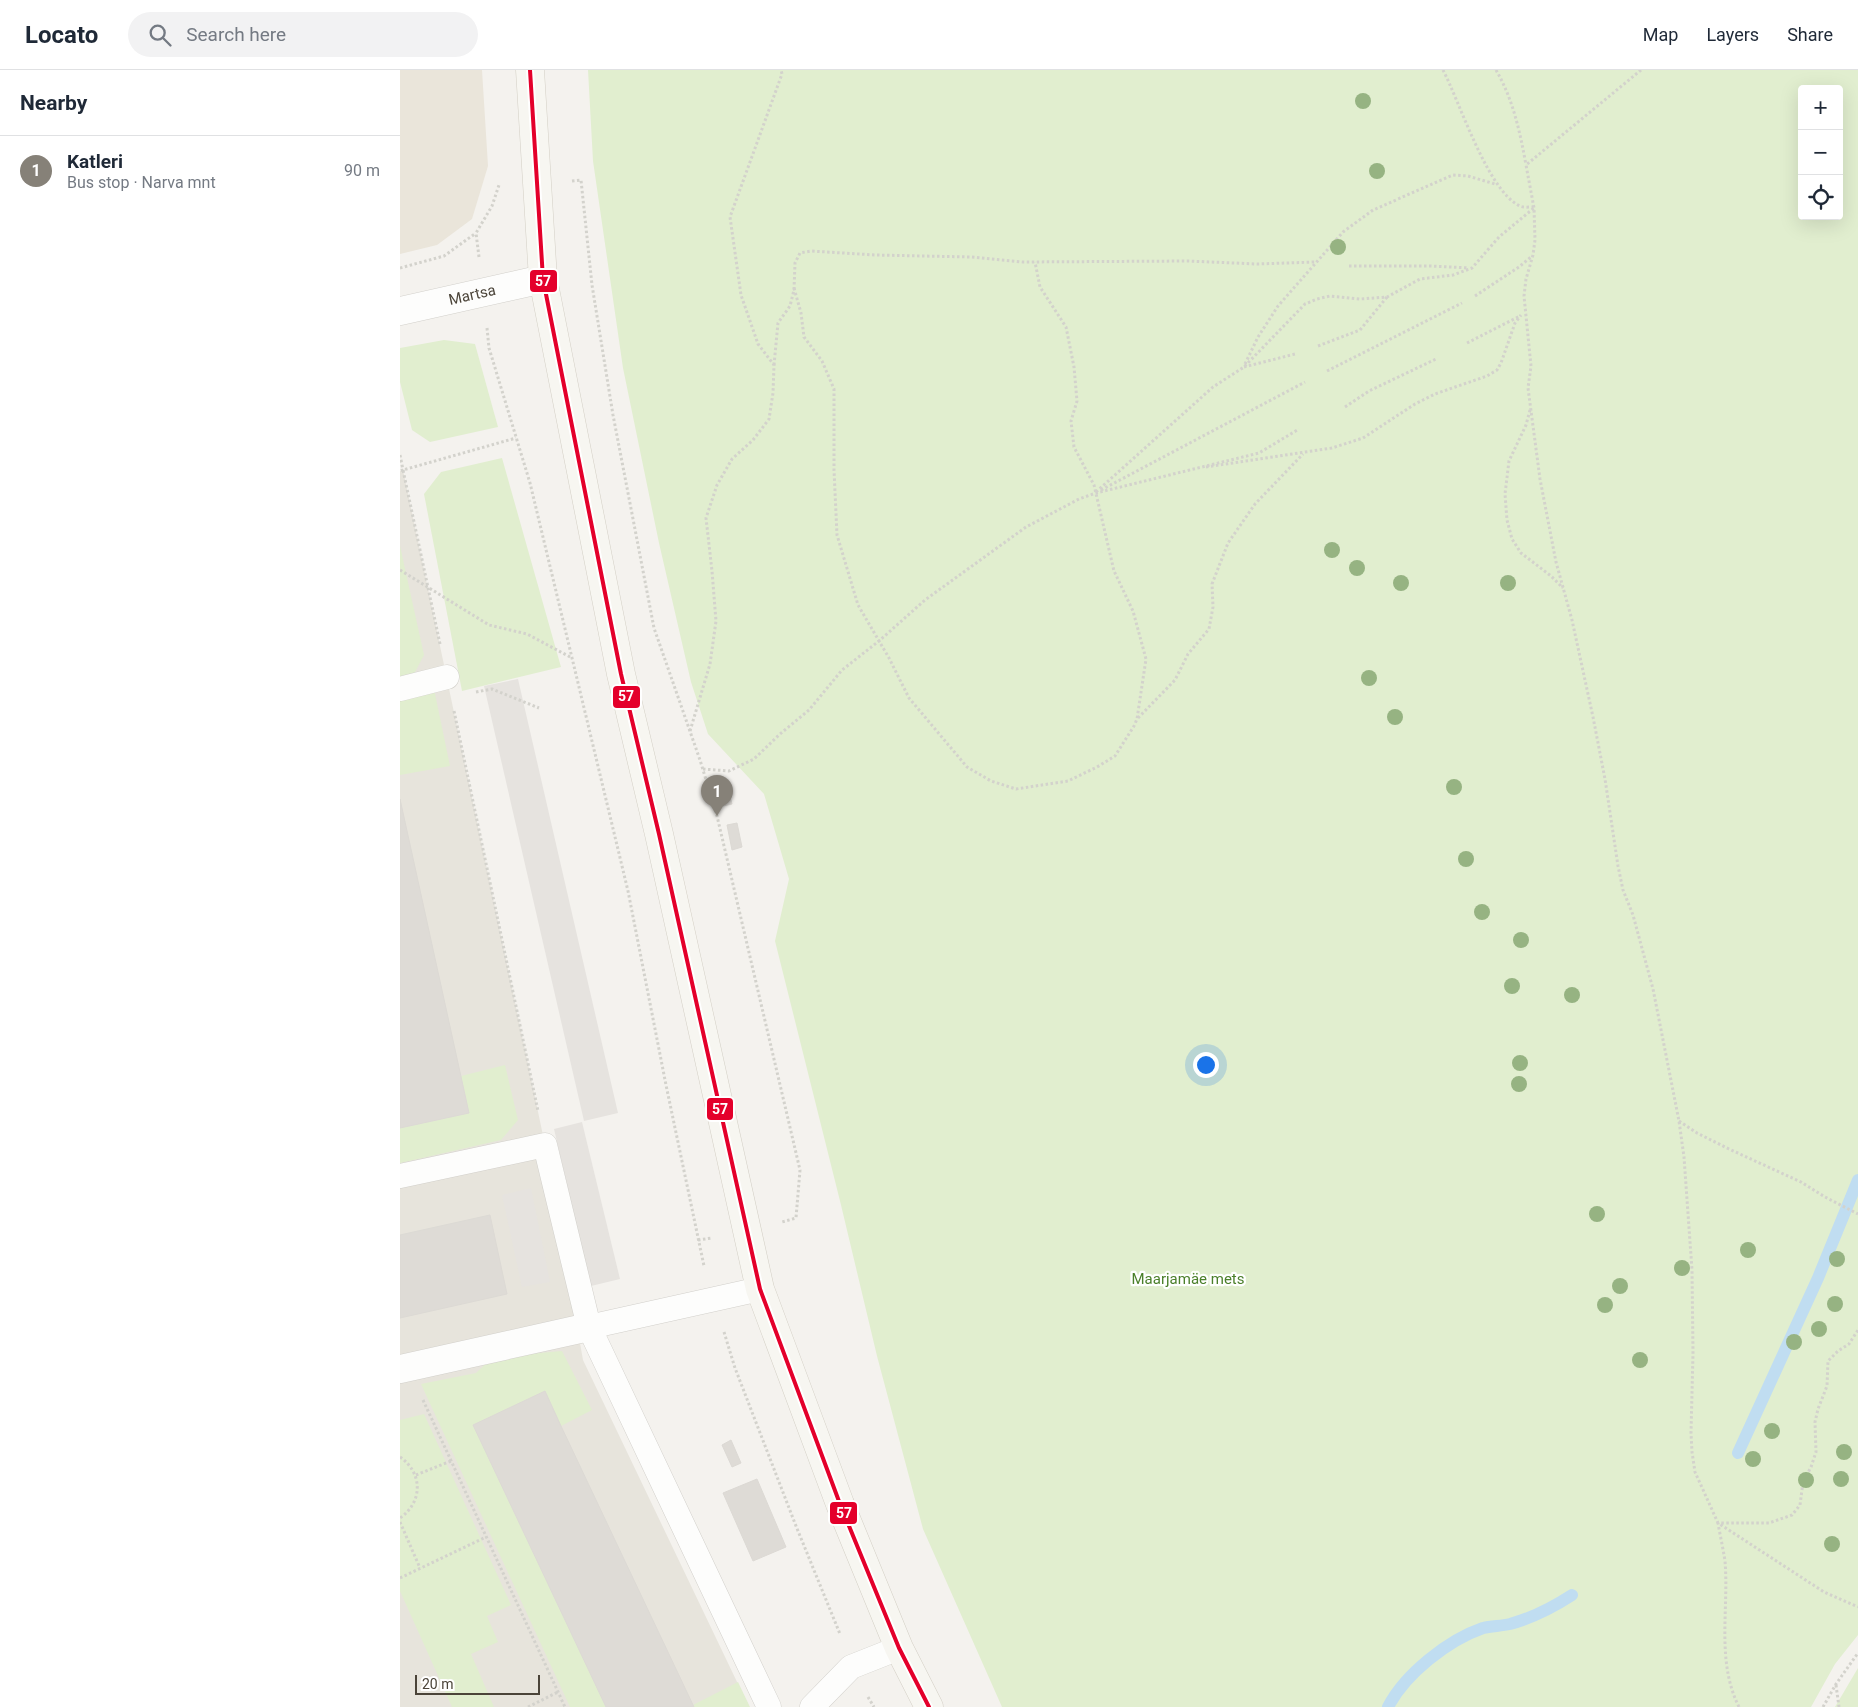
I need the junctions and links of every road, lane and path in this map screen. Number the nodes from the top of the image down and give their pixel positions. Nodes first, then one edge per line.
1 (530, 70) edge
2 (782, 70) edge
3 (1443, 70) edge
4 (1496, 70) edge
5 (1640, 70) edge
6 (1526, 164) junction
7 (536, 184) junction
8 (1495, 184) junction
9 (499, 187) dead end
10 (1534, 208) junction
11 (476, 234) dead end
12 (1533, 255) junction
13 (1035, 262) junction
14 (1315, 262) dead end
15 (1349, 266) dead end
16 (400, 268) edge
17 (1472, 268) junction
18 (543, 279) junction
19 (794, 288) junction
20 (1475, 296) dead end
21 (1387, 297) junction
22 (1462, 303) dead end
23 (400, 311) edge
24 (1525, 311) junction
25 (1521, 315) junction
26 (1467, 343) dead end
27 (1318, 346) dead end
28 (1295, 354) dead end
29 (1436, 359) dead end
30 (774, 365) junction
31 (1244, 367) junction
32 (1327, 371) dead end
33 (1305, 382) dead end
34 (1345, 407) dead end
35 (1531, 407) junction
36 (1299, 429) dead end
37 (516, 438) dead end
38 (1304, 453) junction
39 (400, 455) edge
40 (1185, 470) junction
41 (402, 471) edge
42 (1096, 493) junction
43 (400, 570) edge
44 (428, 586) junction
45 (1564, 589) junction
46 (879, 641) junction
47 (572, 658) dead end
48 (449, 687) junction
49 (400, 689) edge
50 (539, 708) dead end
51 (1137, 718) junction
52 (690, 730) junction
53 (703, 769) junction
54 (1679, 1121) junction
55 (545, 1146) junction
56 (400, 1176) edge
57 (1858, 1214) edge
58 (748, 1232) junction
59 (698, 1240) dead end
60 (760, 1289) junction
61 (590, 1327) junction
62 (1858, 1330) edge
63 (404, 1368) edge
64 (400, 1457) edge
65 (451, 1460) junction
66 (416, 1475) junction
67 (400, 1518) edge
68 (400, 1522) edge
69 (1718, 1523) junction
70 (486, 1537) junction
71 (420, 1568) junction
72 (400, 1578) edge
73 (1858, 1607) edge
74 (899, 1648) junction
75 (1858, 1653) edge
76 (1836, 1684) junction
77 (558, 1692) junction
78 (528, 1707) edge
79 (565, 1707) edge
80 (769, 1707) edge
81 (812, 1707) edge
82 (929, 1707) edge
83 (1739, 1707) edge
84 (1823, 1707) edge
85 (1839, 1707) edge

1 - 7 main road
2 - 30 path
3 - 8 path
4 - 6 path
5 - 6 path
6 - 10 path
7 - 9 path
7 - 18 main road
7 - 52 path
8 - 10 path
8 - 31 path
10 - 12 path
10 - 17 path
11 - 16 path
12 - 20 path
12 - 24 path
13 - 14 path
13 - 19 path
13 - 42 path
15 - 17 path
17 - 21 path
18 - 23 street, Martsa
18 - 58 main road
19 - 30 path
19 - 46 path
21 - 27 path
21 - 31 path
22 - 32 path
24 - 25 path
24 - 35 path
25 - 26 path
25 - 38 path
28 - 31 path
29 - 34 path
30 - 52 path
31 - 42 path
33 - 42 path
35 - 45 path
35 - 45 path
36 - 40 path
37 - 41 path
38 - 40 path
38 - 51 path
39 - 41 path
40 - 42 path
41 - 44 path
42 - 46 path
42 - 51 path
43 - 44 path
44 - 47 path
44 - 48 path
45 - 54 path
46 - 51 path
46 - 53 path
48 - 49 lane
48 - 50 path
48 - 55 path
52 - 53 path
53 - 58 path
54 - 57 path
54 - 69 path
55 - 56 lane
55 - 61 lane
58 - 59 path
58 - 60 main road
60 - 61 lane
60 - 74 main road
61 - 63 street
61 - 80 lane
62 - 69 path
63 - 65 path
64 - 66 path
65 - 66 path
65 - 70 path
66 - 67 path
68 - 71 path
69 - 73 path
69 - 83 path
70 - 71 path
70 - 77 path
71 - 72 path
74 - 81 lane
74 - 82 main road
75 - 76 path
76 - 84 path
76 - 85 path
77 - 78 path
77 - 79 path

